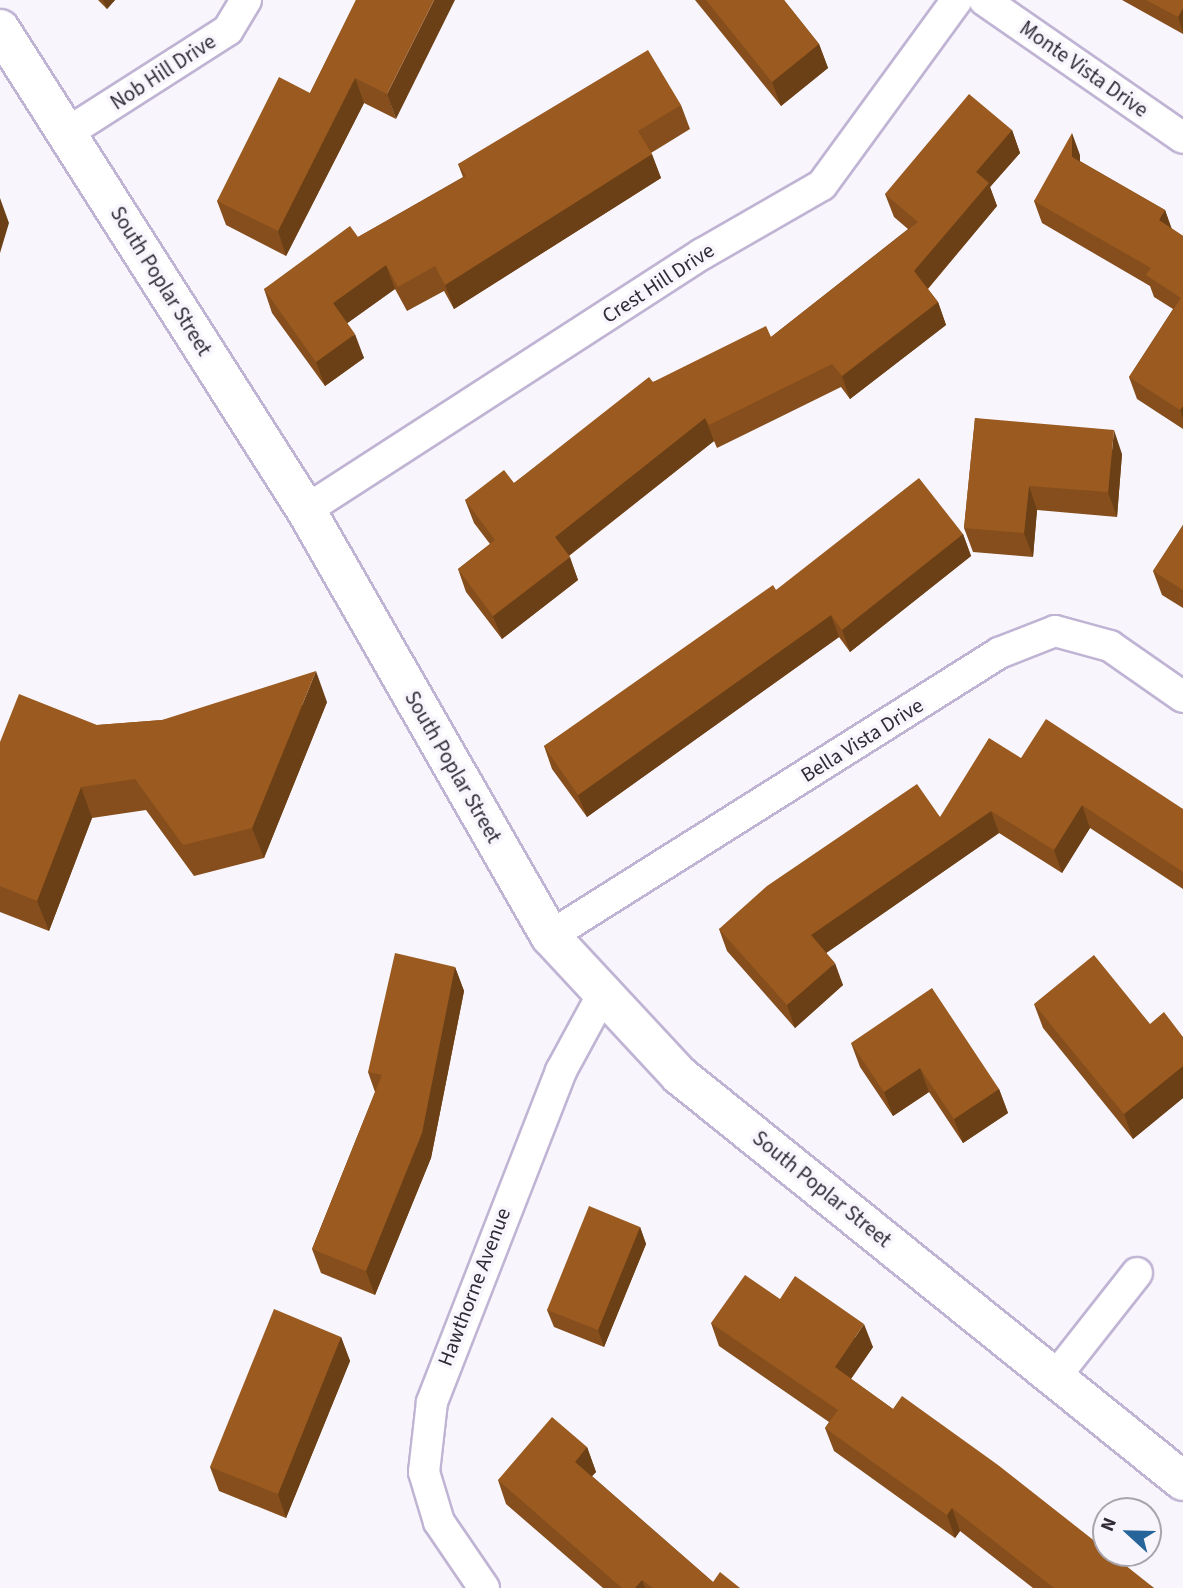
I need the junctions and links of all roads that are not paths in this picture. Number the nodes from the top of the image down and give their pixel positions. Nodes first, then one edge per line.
1 (246, 0) edge
2 (957, 0) edge
3 (984, 0) edge
4 (0, 29) edge
5 (67, 134) junction
6 (1183, 138) edge
7 (306, 510) junction
8 (1183, 697) edge
9 (550, 936) junction
10 (605, 990) junction
11 (1137, 1273) dead end
12 (1056, 1376) junction
13 (1183, 1481) edge
14 (484, 1588) edge

1 - 5 street, Nob Hill Drive
2 - 7 street, Crest Hill Drive
3 - 6 street, Monte Vista Drive
4 - 5 main road, South Poplar Street
5 - 7 main road, South Poplar Street
7 - 9 main road, South Poplar Street
8 - 9 street, Bella Vista Drive
9 - 10 main road, South Poplar Street
10 - 12 main road, South Poplar Street
10 - 14 street, Hawthorne Avenue
11 - 12 street
12 - 13 main road, South Poplar Street

